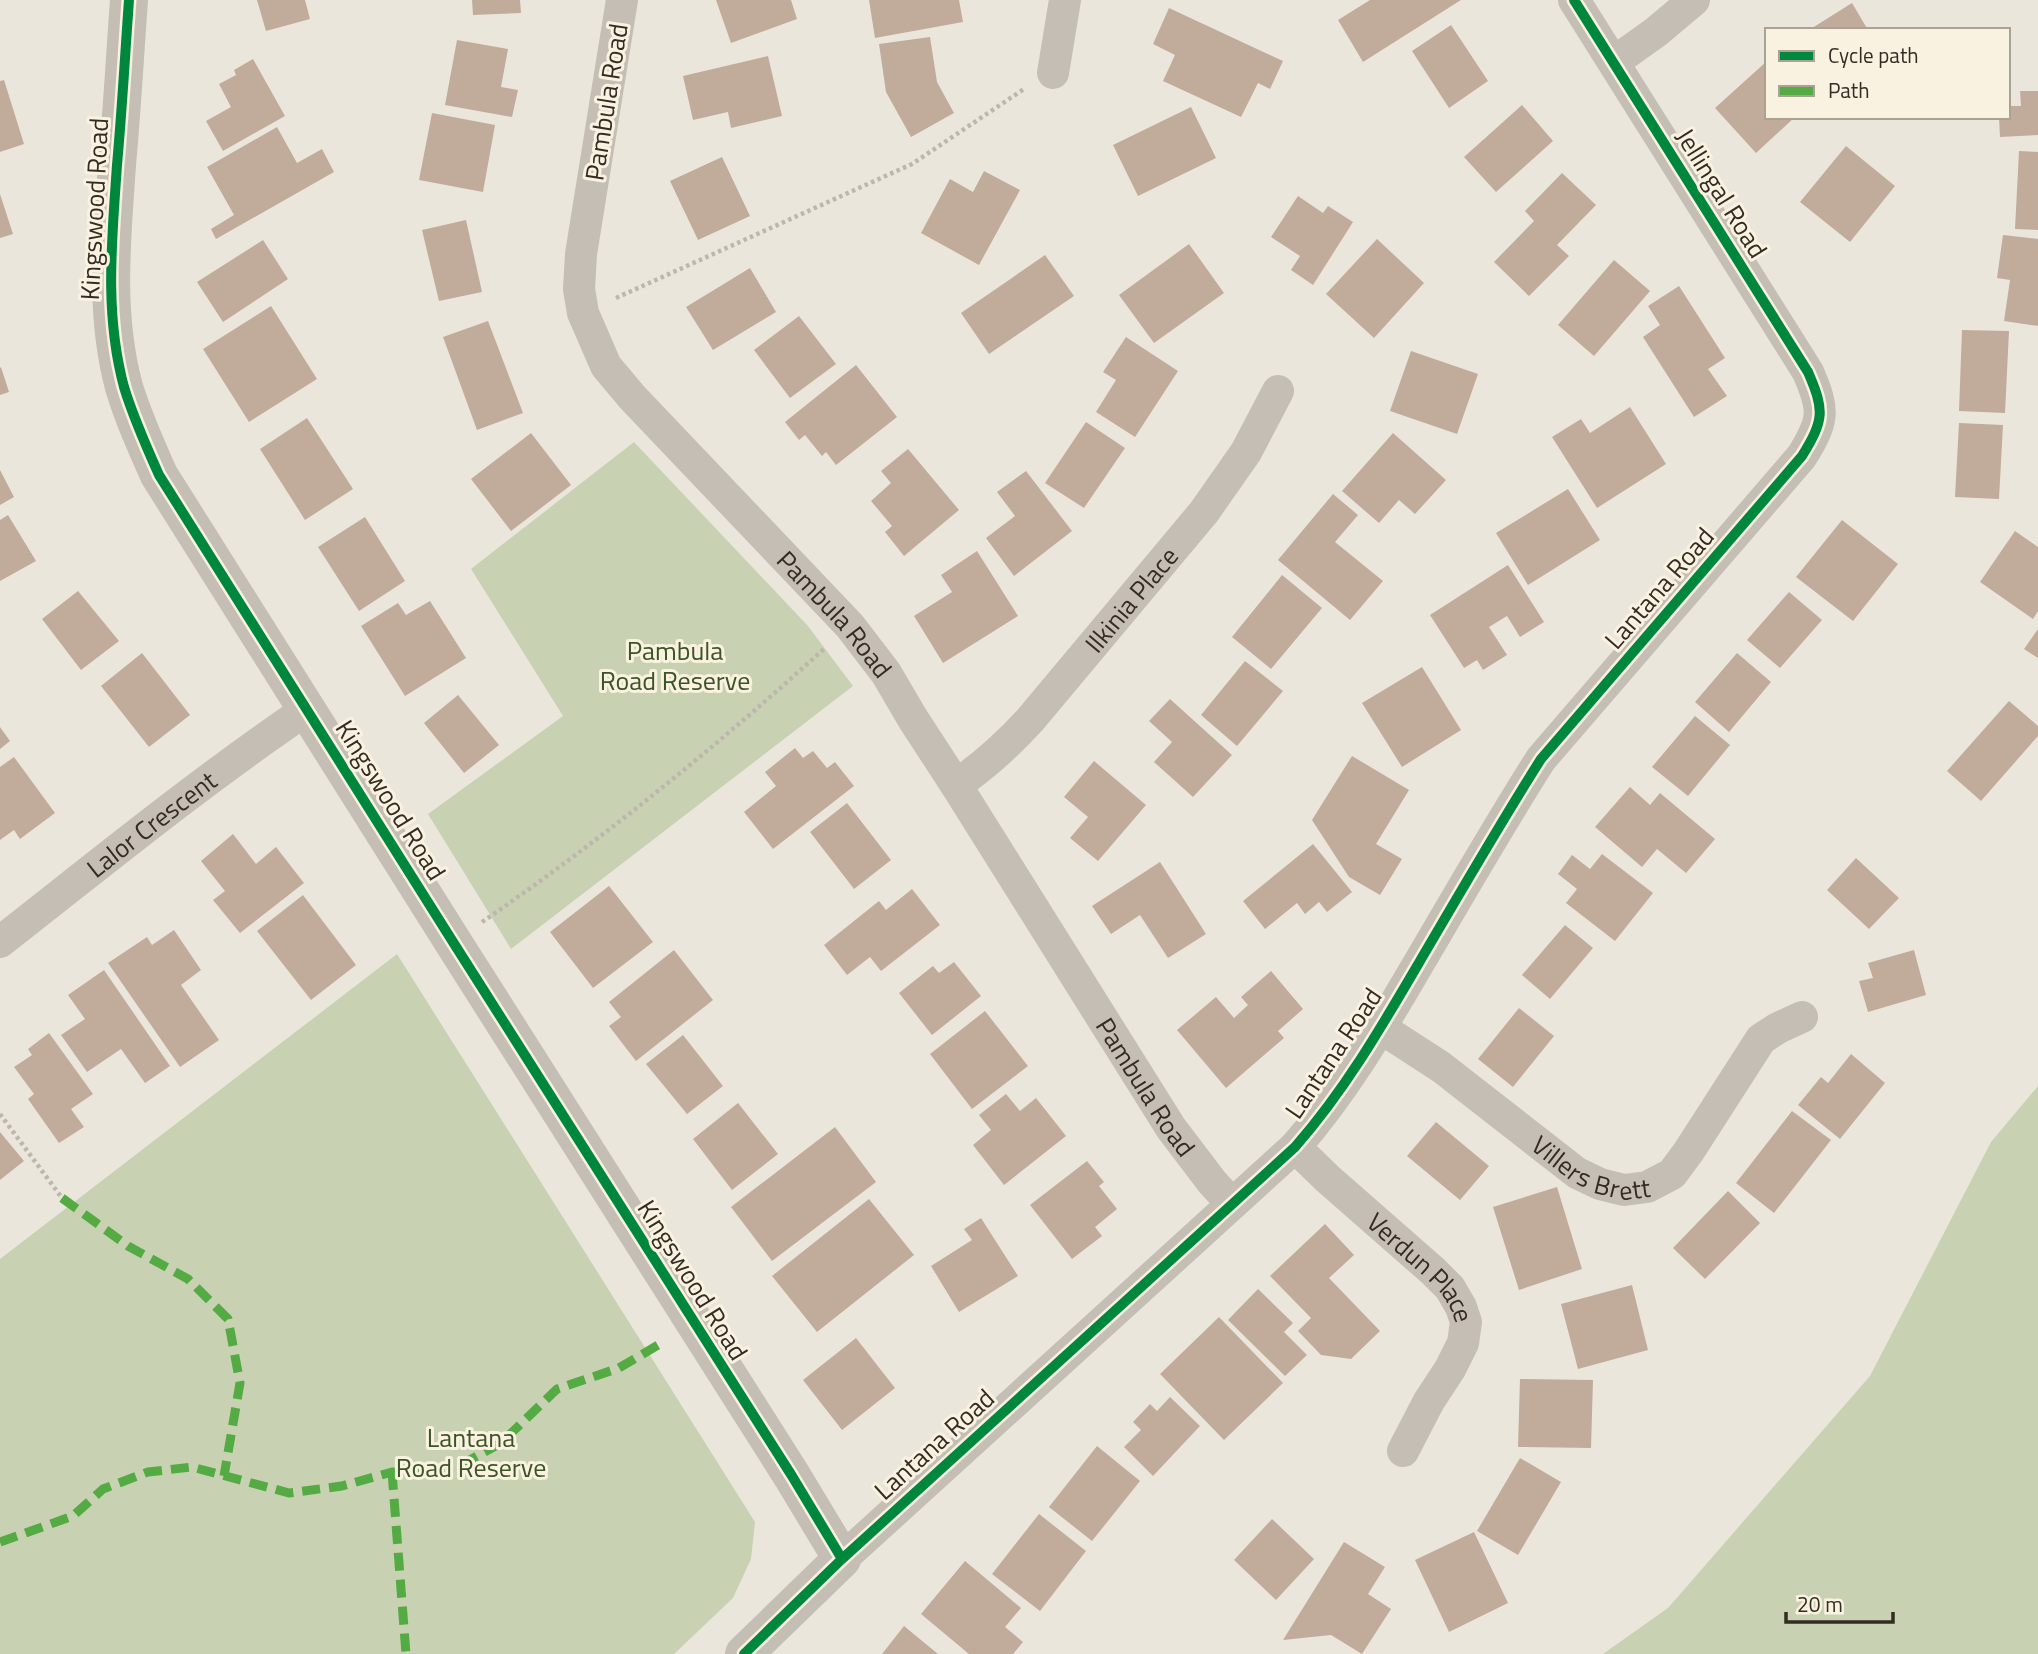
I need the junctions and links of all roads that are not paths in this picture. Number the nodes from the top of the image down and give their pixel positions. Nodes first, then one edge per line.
1 (129, 0) edge
2 (622, 0) edge
3 (1065, 0) edge
4 (1574, 0) edge
5 (1694, 0) edge
6 (1614, 62) junction
7 (1053, 73) road end
8 (1278, 391) dead end
9 (1821, 414) joint
10 (306, 710) junction
11 (956, 785) junction
12 (0, 942) edge
13 (1802, 1017) dead end
14 (1381, 1028) junction
15 (1296, 1147) junction
16 (1232, 1203) junction
17 (1403, 1451) dead end
18 (842, 1559) junction
19 (744, 1654) edge

1 - 10 street, Kingswood Road
2 - 11 street, Pambula Road
3 - 7 street
4 - 6 street, Jellingal Road
5 - 6 street
6 - 9 street, Jellingal Road
8 - 11 street, Ilkinia Place
9 - 14 street, Lantana Road
10 - 12 street, Lalor Crescent
10 - 18 street, Kingswood Road
11 - 16 street, Pambula Road
13 - 14 street, Villers Brett
14 - 15 street, Lantana Road
15 - 16 street, Lantana Road
15 - 17 street, Verdun Place
16 - 18 street, Lantana Road
18 - 19 street, Lantana Road

